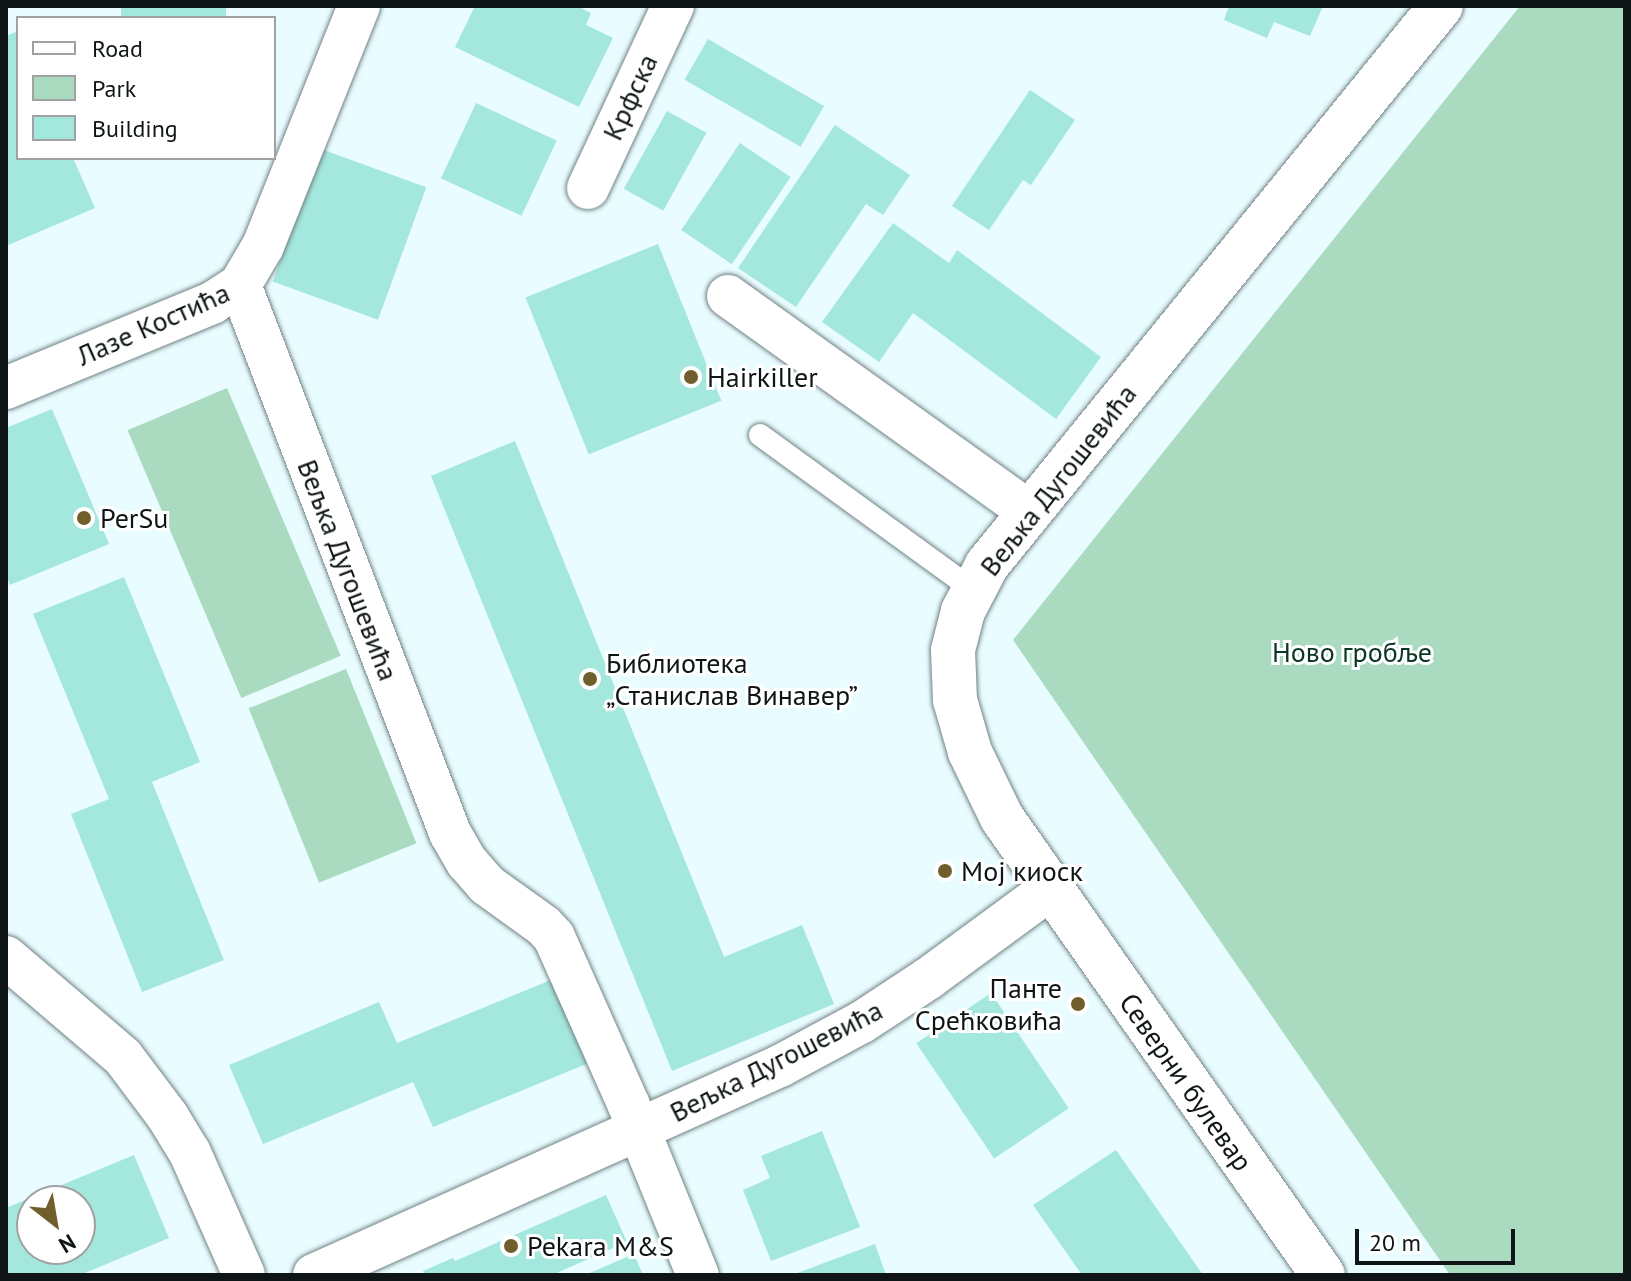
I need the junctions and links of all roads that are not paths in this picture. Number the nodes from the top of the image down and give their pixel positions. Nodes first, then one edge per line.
1 (359, 6) edge
2 (673, 6) edge
3 (1441, 6) edge
4 (588, 188) dead end
5 (240, 285) junction
6 (728, 296) dead end
7 (6, 388) edge
8 (760, 435) dead end
9 (1030, 512) junction
10 (973, 590) junction
11 (1050, 889) junction
12 (6, 957) edge
13 (639, 1130) junction
14 (244, 1275) edge
15 (314, 1275) edge
16 (698, 1275) edge
17 (1323, 1275) edge

1 - 5 street, Лазе Костића
2 - 4 street, Крфска
3 - 9 street, Вељка Дугошевића
5 - 7 street, Лазе Костића
5 - 13 street, Вељка Дугошевића
6 - 9 street
8 - 10 lane
9 - 10 street, Вељка Дугошевића
10 - 11 street, Вељка Дугошевића
11 - 13 street, Вељка Дугошевића
11 - 17 street, Северни булевар
12 - 14 street
13 - 15 street, Вељка Дугошевића
13 - 16 street

